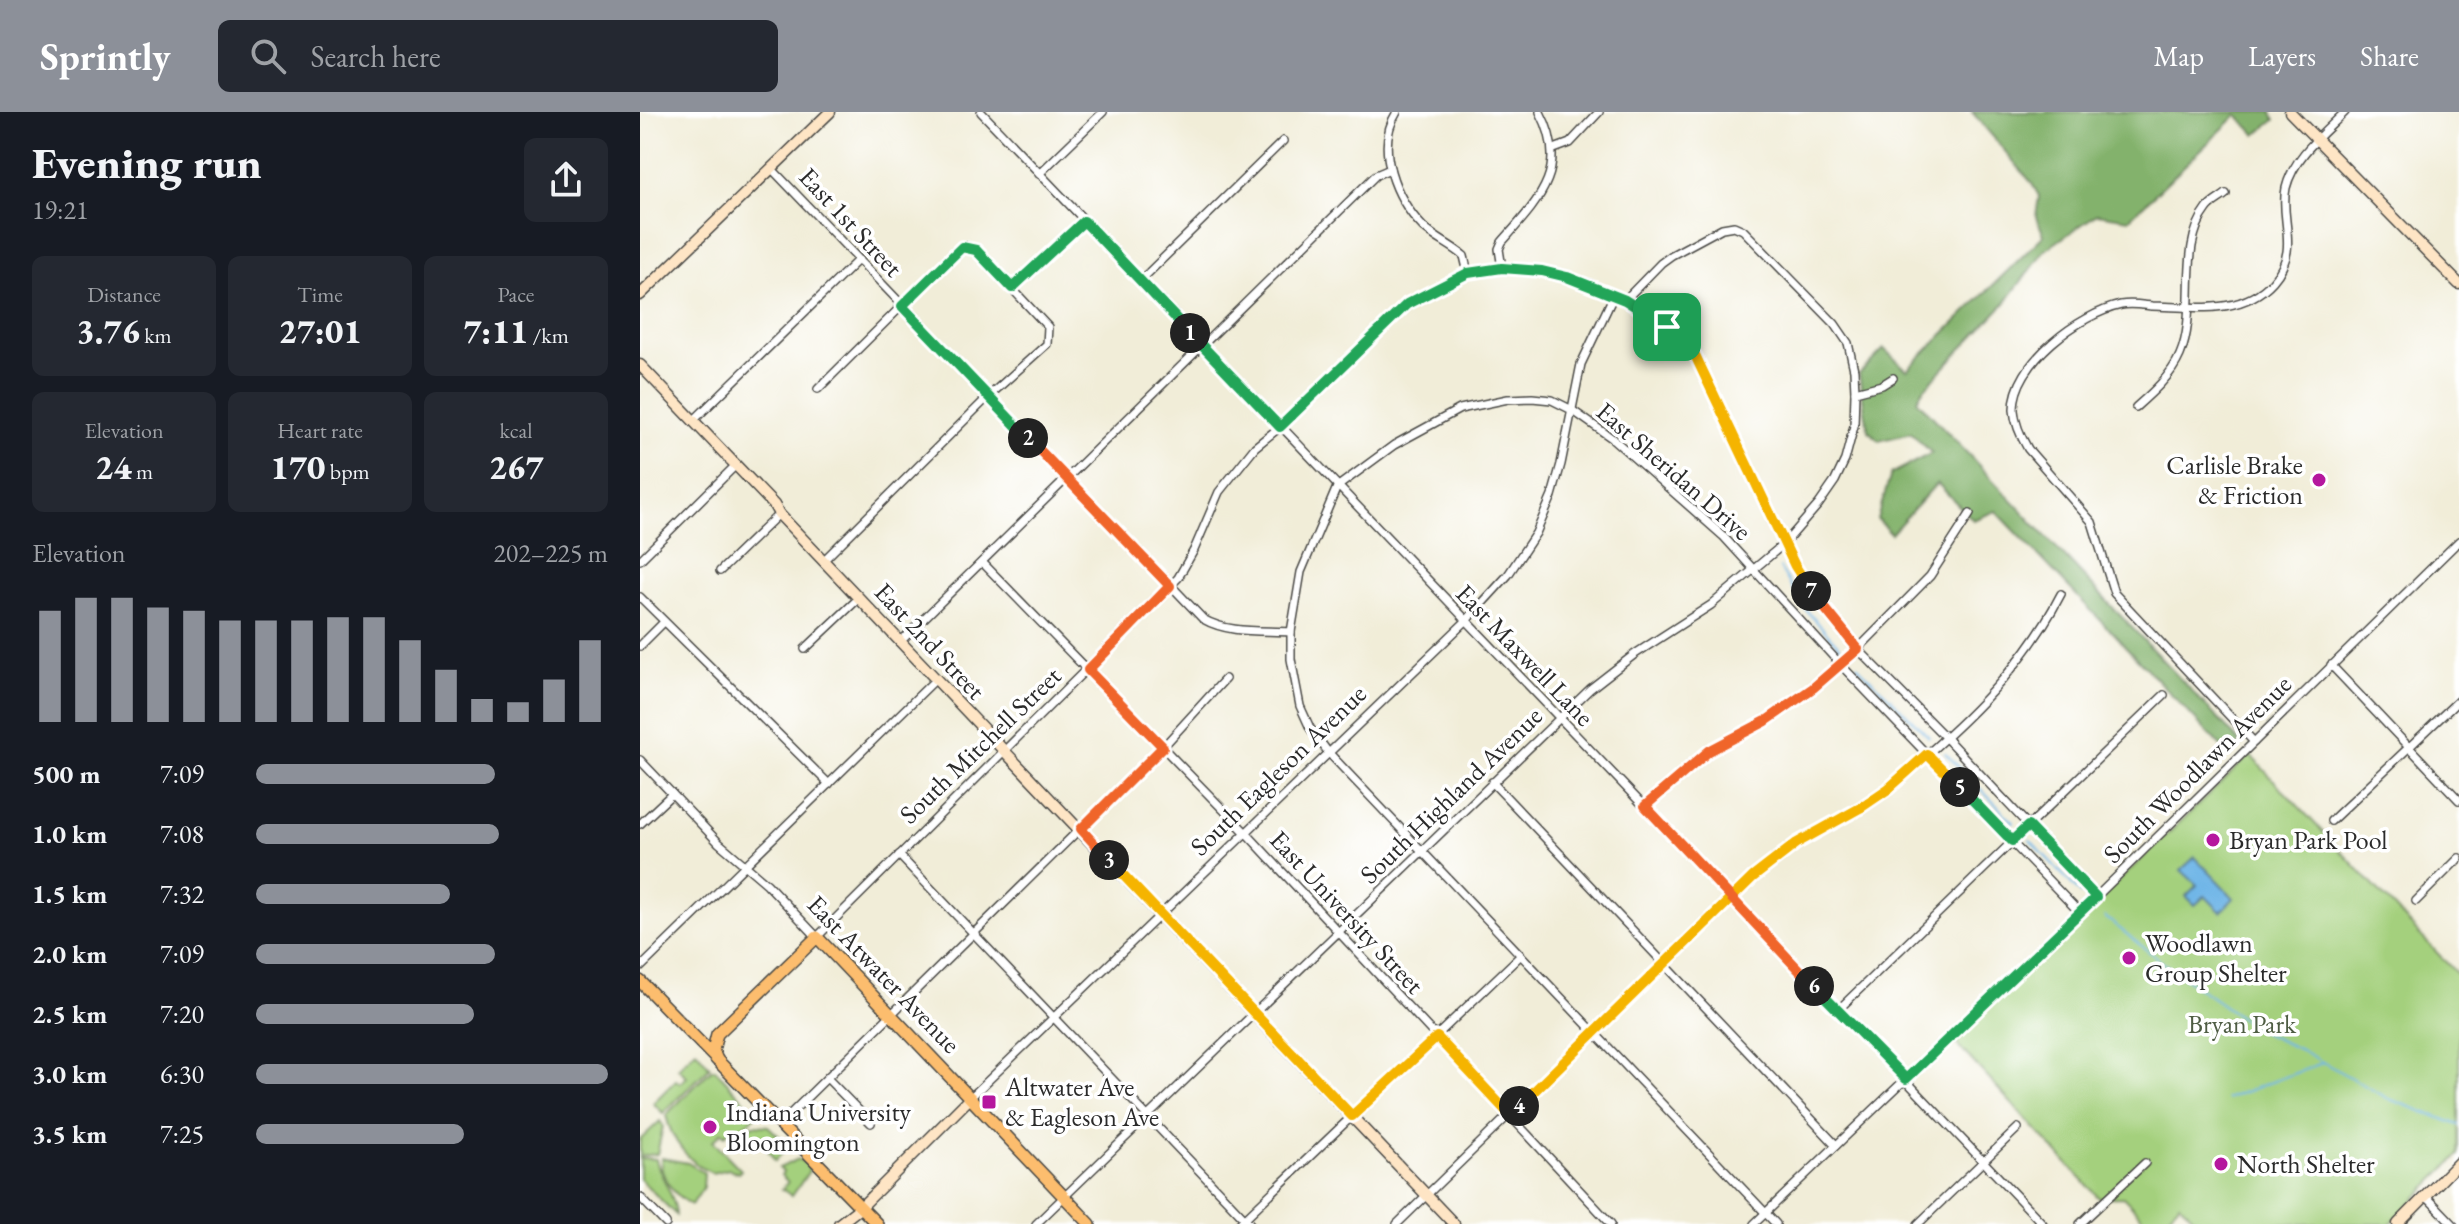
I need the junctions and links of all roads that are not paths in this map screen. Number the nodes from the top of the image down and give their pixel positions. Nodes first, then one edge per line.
1 (830, 112) edge
2 (981, 112) edge
3 (1103, 112) edge
4 (1540, 112) edge
5 (1599, 112) edge
6 (2290, 112) edge
7 (2345, 112) edge
8 (1394, 114) edge
9 (2317, 140) junction
10 (1283, 141) dead end
11 (1554, 149) junction
12 (772, 169) junction
13 (1390, 169) junction
14 (1039, 174) junction
15 (2226, 194) dead end
16 (1084, 221) junction
17 (858, 260) junction
18 (1502, 268) junction
19 (1468, 273) junction
20 (1140, 281) junction
21 (2459, 284) edge
22 (1012, 288) junction
23 (640, 295) edge
24 (1614, 295) junction
25 (1625, 300) junction
26 (902, 306) junction
27 (2190, 307) junction
28 (1201, 345) junction
29 (640, 365) edge
30 (1893, 378) dead end
31 (818, 389) dead end
32 (1855, 392) junction
33 (989, 396) junction
34 (2136, 407) dead end
35 (1572, 410) junction
36 (694, 420) junction
37 (1280, 427) junction
38 (736, 465) junction
39 (1067, 479) junction
40 (1337, 487) junction
41 (779, 514) junction
42 (1970, 514) dead end
43 (2459, 541) edge
44 (1785, 543) junction
45 (640, 560) edge
46 (823, 561) junction
47 (982, 562) junction
48 (1756, 569) junction
49 (720, 571) dead end
50 (1170, 586) junction
51 (2061, 594) dead end
52 (640, 597) edge
53 (859, 598) junction
54 (664, 622) junction
55 (1465, 622) junction
56 (1291, 632) junction
57 (900, 642) junction
58 (640, 646) edge
59 (805, 649) dead end
60 (1858, 649) junction
61 (1840, 664) junction
62 (2331, 665) junction
63 (1088, 670) junction
64 (1225, 679) dead end
65 (935, 680) junction
66 (2164, 695) dead end
67 (2459, 700) edge
68 (1559, 720) junction
69 (1946, 738) junction
70 (2254, 742) junction
71 (1163, 747) junction
72 (2409, 748) junction
73 (1005, 752) junction
74 (1328, 752) junction
75 (1927, 754) junction
76 (640, 760) edge
77 (1492, 782) junction
78 (829, 784) junction
79 (672, 794) junction
80 (2459, 800) edge
81 (1645, 806) junction
82 (2331, 821) dead end
83 (640, 824) edge
84 (2028, 826) junction
85 (1081, 829) junction
86 (1245, 832) junction
87 (2012, 841) junction
88 (1422, 850) junction
89 (899, 855) junction
90 (2459, 858) edge
91 (746, 866) junction
92 (2096, 897) junction
93 (1732, 900) junction
94 (2416, 901) dead end
95 (2079, 912) junction
96 (1160, 913) junction
97 (1338, 931) junction
98 (975, 934) junction
99 (817, 937) junction
100 (1520, 956) junction
101 (1665, 965) junction
102 (640, 968) edge
103 (640, 981) edge
104 (1838, 1010) junction
105 (1254, 1013) junction
106 (892, 1015) junction
107 (1053, 1016) junction
108 (687, 1029) junction
109 (717, 1034) junction
110 (1593, 1034) junction
111 (1437, 1037) junction
112 (717, 1060) junction
113 (827, 1078) junction
114 (1906, 1079) junction
115 (971, 1097) junction
116 (1510, 1115) junction
117 (1147, 1116) junction
118 (1352, 1116) junction
119 (871, 1123) dead end
120 (780, 1124) junction
121 (2018, 1128) dead end
122 (1836, 1145) junction
123 (1984, 1161) junction
124 (2459, 1162) edge
125 (2145, 1163) dead end
126 (1427, 1195) junction
127 (1064, 1196) junction
128 (2426, 1196) junction
129 (640, 1197) edge
130 (861, 1207) junction
131 (1766, 1213) junction
132 (1244, 1222) edge
133 (666, 1224) edge
134 (839, 1224) edge
135 (853, 1224) edge
136 (877, 1224) edge
137 (1036, 1224) edge
138 (1090, 1224) edge
139 (1397, 1224) edge
140 (1454, 1224) edge
141 (1611, 1224) edge
142 (1754, 1224) edge
143 (1776, 1224) edge
144 (1918, 1224) edge
145 (2043, 1224) edge
146 (2080, 1224) edge
147 (2398, 1224) edge
148 (2453, 1224) edge

1 - 12 street
2 - 14 street, East Maxwell Lane
3 - 14 street
4 - 11 street
5 - 11 street
6 - 9 street
7 - 9 street
8 - 13 street
9 - 21 street
9 - 27 street
10 - 20 street
11 - 18 street
12 - 17 street, East 1st Street
12 - 23 street
13 - 19 street
13 - 28 street
14 - 16 street, East Maxwell Lane
15 - 27 street
16 - 20 street, East Maxwell Lane
16 - 22 street
17 - 26 street, East 1st Street
17 - 36 street
18 - 19 street, South Mitchell Street
18 - 24 street, South Mitchell Street
19 - 37 street, South Mitchell Street
20 - 28 street, East Maxwell Lane
22 - 26 street
22 - 33 street
24 - 25 street, South Mitchell Street
24 - 35 street, South Eagleson Avenue
25 - 32 street, South Highland Avenue
25 - 44 street, South Mitchell Street
26 - 31 street
26 - 33 street, East 1st Street
27 - 34 street
27 - 70 street
28 - 37 street, East Maxwell Lane
28 - 39 street
29 - 36 street, East 2nd Street
30 - 32 street
32 - 44 street, South Highland Avenue
33 - 39 street, East 1st Street
33 - 46 street
35 - 40 street, East Sheridan Drive
35 - 48 street, East Sheridan Drive
35 - 55 street, South Eagleson Avenue
36 - 38 street, East 2nd Street
37 - 40 street, East Maxwell Lane
37 - 50 street, South Mitchell Street
38 - 41 street, East 2nd Street
38 - 45 street
39 - 47 street
39 - 50 street, East 1st Street
40 - 55 street, East Maxwell Lane
40 - 56 street
41 - 46 street, East 2nd Street
41 - 49 street
42 - 60 street
43 - 62 street, South Woodlawn Avenue
44 - 48 street, South Highland Avenue
44 - 60 street, South Mitchell Street
46 - 53 street, East 2nd Street
47 - 57 street
47 - 63 street, East University Street
48 - 61 street, East Sheridan Drive
48 - 68 street, South Highland Avenue
50 - 56 street, East 1st Street
50 - 63 street, South Mitchell Street
51 - 69 street
52 - 54 street
53 - 57 street, East 2nd Street
53 - 59 street
54 - 58 street
54 - 78 street
55 - 68 street, East Maxwell Lane
55 - 74 street, South Eagleson Avenue
56 - 74 street
57 - 65 street, East 2nd Street
60 - 61 street
60 - 69 street, South Mitchell Street
61 - 75 street, East Sheridan Drive
61 - 81 street
62 - 70 street, South Woodlawn Avenue
62 - 72 street
63 - 71 street, East University Street
63 - 73 street, South Mitchell Street
64 - 71 street
65 - 73 street, East 2nd Street
65 - 78 street
66 - 84 street
67 - 72 street
68 - 77 street, South Highland Avenue
68 - 81 street, East Maxwell Lane
69 - 75 street
69 - 84 street, South Mitchell Street
70 - 92 street, South Woodlawn Avenue
71 - 85 street
71 - 86 street, East University Street
72 - 80 street
72 - 82 street
73 - 85 street, East 2nd Street
73 - 89 street, South Mitchell Street
74 - 86 street, South Eagleson Avenue
74 - 88 street
75 - 87 street, East Sheridan Drive
75 - 93 street
76 - 79 street, East Atwater Avenue
77 - 88 street, South Highland Avenue
77 - 101 street
78 - 91 street
79 - 83 street
79 - 91 street, East Atwater Avenue
81 - 93 street, East Maxwell Lane
84 - 87 street
84 - 92 street, South Mitchell Street
85 - 96 street, East 2nd Street
85 - 98 street
86 - 96 street, South Eagleson Avenue
86 - 97 street, East University Street
87 - 95 street, East Sheridan Drive
87 - 104 street
88 - 97 street, South Highland Avenue
88 - 100 street
89 - 98 street
89 - 99 street, South Mitchell Street
90 - 94 street
91 - 99 street, East Atwater Avenue
91 - 102 street
92 - 95 street, South Woodlawn Avenue
93 - 101 street
93 - 104 street, East Maxwell Lane
95 - 114 street, South Woodlawn Avenue
96 - 105 street, East 2nd Street
96 - 107 street, South Eagleson Avenue
97 - 105 street, South Highland Avenue
97 - 111 street, East University Street
98 - 106 street
98 - 107 street
99 - 106 main road, East Atwater Avenue
99 - 109 main road, South Mitchell Street
100 - 110 street
100 - 111 street
101 - 110 street
101 - 122 street
103 - 108 main road
104 - 114 street, East Maxwell Lane
105 - 117 street, South Highland Avenue
105 - 118 street, East 2nd Street
106 - 113 street
106 - 115 main road, East Atwater Avenue
107 - 115 street, South Eagleson Avenue
107 - 117 street
108 - 109 main road
108 - 112 main road
109 - 112 main road
110 - 116 street
110 - 131 street
111 - 116 street, East University Street
111 - 118 street
112 - 120 main road
113 - 119 street
113 - 120 street
114 - 122 street, South Woodlawn Avenue
114 - 123 street, East Maxwell Lane
115 - 127 main road, East Atwater Avenue
115 - 130 street, South Eagleson Avenue
116 - 126 street
116 - 141 street, East University Street
117 - 127 street, South Highland Avenue
117 - 132 street
118 - 126 street, East 2nd Street
118 - 132 street
120 - 130 main road
121 - 123 street
122 - 131 street, South Woodlawn Avenue
123 - 144 street
123 - 145 street, East Maxwell Lane
124 - 128 street
125 - 146 street
126 - 139 street
126 - 140 street, East 2nd Street
127 - 137 street, South Highland Avenue
127 - 138 main road, East Atwater Avenue
128 - 147 street
128 - 148 street
129 - 133 street
130 - 134 street, South Eagleson Avenue
130 - 135 street, South Eagleson Avenue
130 - 136 main road
131 - 142 street, South Woodlawn Avenue
131 - 143 street

